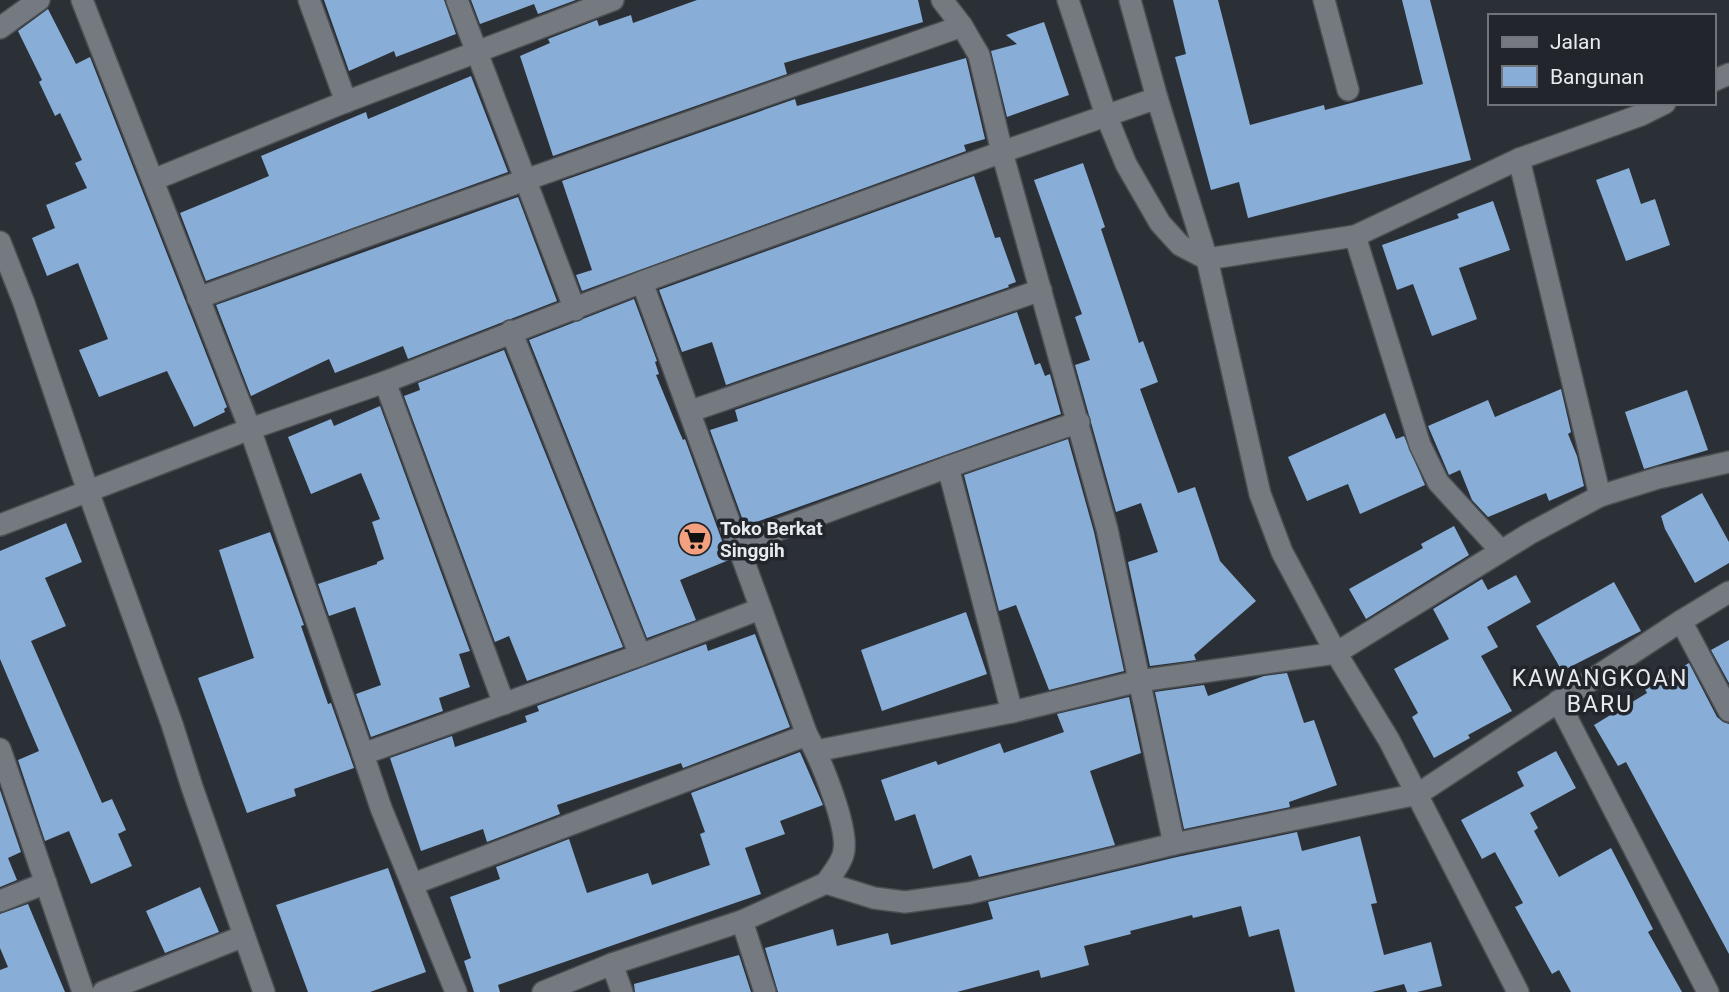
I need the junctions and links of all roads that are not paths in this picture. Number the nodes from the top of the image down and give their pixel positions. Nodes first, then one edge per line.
1 (38, 0) edge
2 (82, 0) edge
3 (309, 0) edge
4 (457, 0) edge
5 (942, 0) edge
6 (1068, 0) edge
7 (1130, 0) edge
8 (1324, 0) edge
9 (606, 1) edge
10 (962, 26) junction
11 (0, 28) edge
12 (477, 52) junction
13 (1348, 90) dead end
14 (1157, 98) junction
15 (346, 102) junction
16 (1661, 105) edge
17 (1106, 115) junction
18 (1002, 152) junction
19 (1518, 159) junction
20 (153, 180) junction
21 (525, 181) junction
22 (1355, 236) junction
23 (0, 242) edge
24 (1207, 259) junction
25 (642, 282) junction
26 (1041, 290) junction
27 (198, 298) junction
28 (575, 310) junction
29 (511, 331) junction
30 (385, 382) junction
31 (691, 411) junction
32 (1079, 422) junction
33 (250, 429) junction
34 (1729, 462) edge
35 (948, 467) junction
36 (88, 491) junction
37 (1600, 496) junction
38 (0, 525) edge
39 (737, 545) junction
40 (1501, 551) junction
41 (1729, 592) edge
42 (760, 609) junction
43 (1681, 621) junction
44 (1336, 653) junction
45 (640, 655) junction
46 (1139, 681) junction
47 (1558, 701) junction
48 (504, 704) junction
49 (1729, 711) edge
50 (1012, 712) junction
51 (811, 743) junction
52 (0, 749) edge
53 (363, 754) junction
54 (1418, 794) junction
55 (1174, 844) junction
56 (46, 883) junction
57 (826, 883) junction
58 (413, 884) junction
59 (0, 901) edge
60 (742, 921) junction
61 (244, 936) junction
62 (612, 964) junction
63 (1514, 991) edge
64 (83, 992) edge
65 (103, 992) edge
66 (264, 992) edge
67 (456, 992) edge
68 (543, 992) edge
69 (622, 992) edge
70 (765, 992) edge
71 (1708, 992) edge

1 - 11 street
2 - 20 street
3 - 15 street
4 - 12 street
5 - 10 street
6 - 17 street
7 - 14 street
8 - 13 street
9 - 12 street
10 - 18 street
10 - 21 street
12 - 15 street
12 - 21 street
14 - 17 street
14 - 24 street
15 - 20 street
16 - 19 street
17 - 18 street
17 - 24 street
18 - 25 street
18 - 26 street
19 - 22 street
19 - 37 street
20 - 27 street
21 - 27 street
21 - 28 street
22 - 24 street
22 - 40 street
23 - 36 street
24 - 44 street
25 - 28 street
25 - 31 street
26 - 31 street
26 - 32 street
27 - 33 street
28 - 29 street
29 - 30 street
29 - 45 street
30 - 33 street
30 - 48 street
31 - 39 street
32 - 35 street
32 - 46 street
33 - 36 street
33 - 53 street
34 - 37 street
35 - 39 street
35 - 50 street
36 - 38 street
36 - 61 street
37 - 40 street
39 - 42 street
40 - 44 street
41 - 43 street
42 - 45 street
42 - 51 street
43 - 47 street
43 - 49 street
44 - 46 street
44 - 54 street
45 - 48 street
46 - 50 street
46 - 55 street
47 - 54 street
47 - 71 street
48 - 53 street
50 - 51 street
51 - 57 street
51 - 58 street
52 - 56 street
53 - 58 street
54 - 55 street
54 - 63 street
55 - 57 street
56 - 59 street
56 - 64 street
57 - 60 street
58 - 67 street
60 - 62 street
60 - 70 street
61 - 65 street
61 - 66 street
62 - 68 street
62 - 69 street

